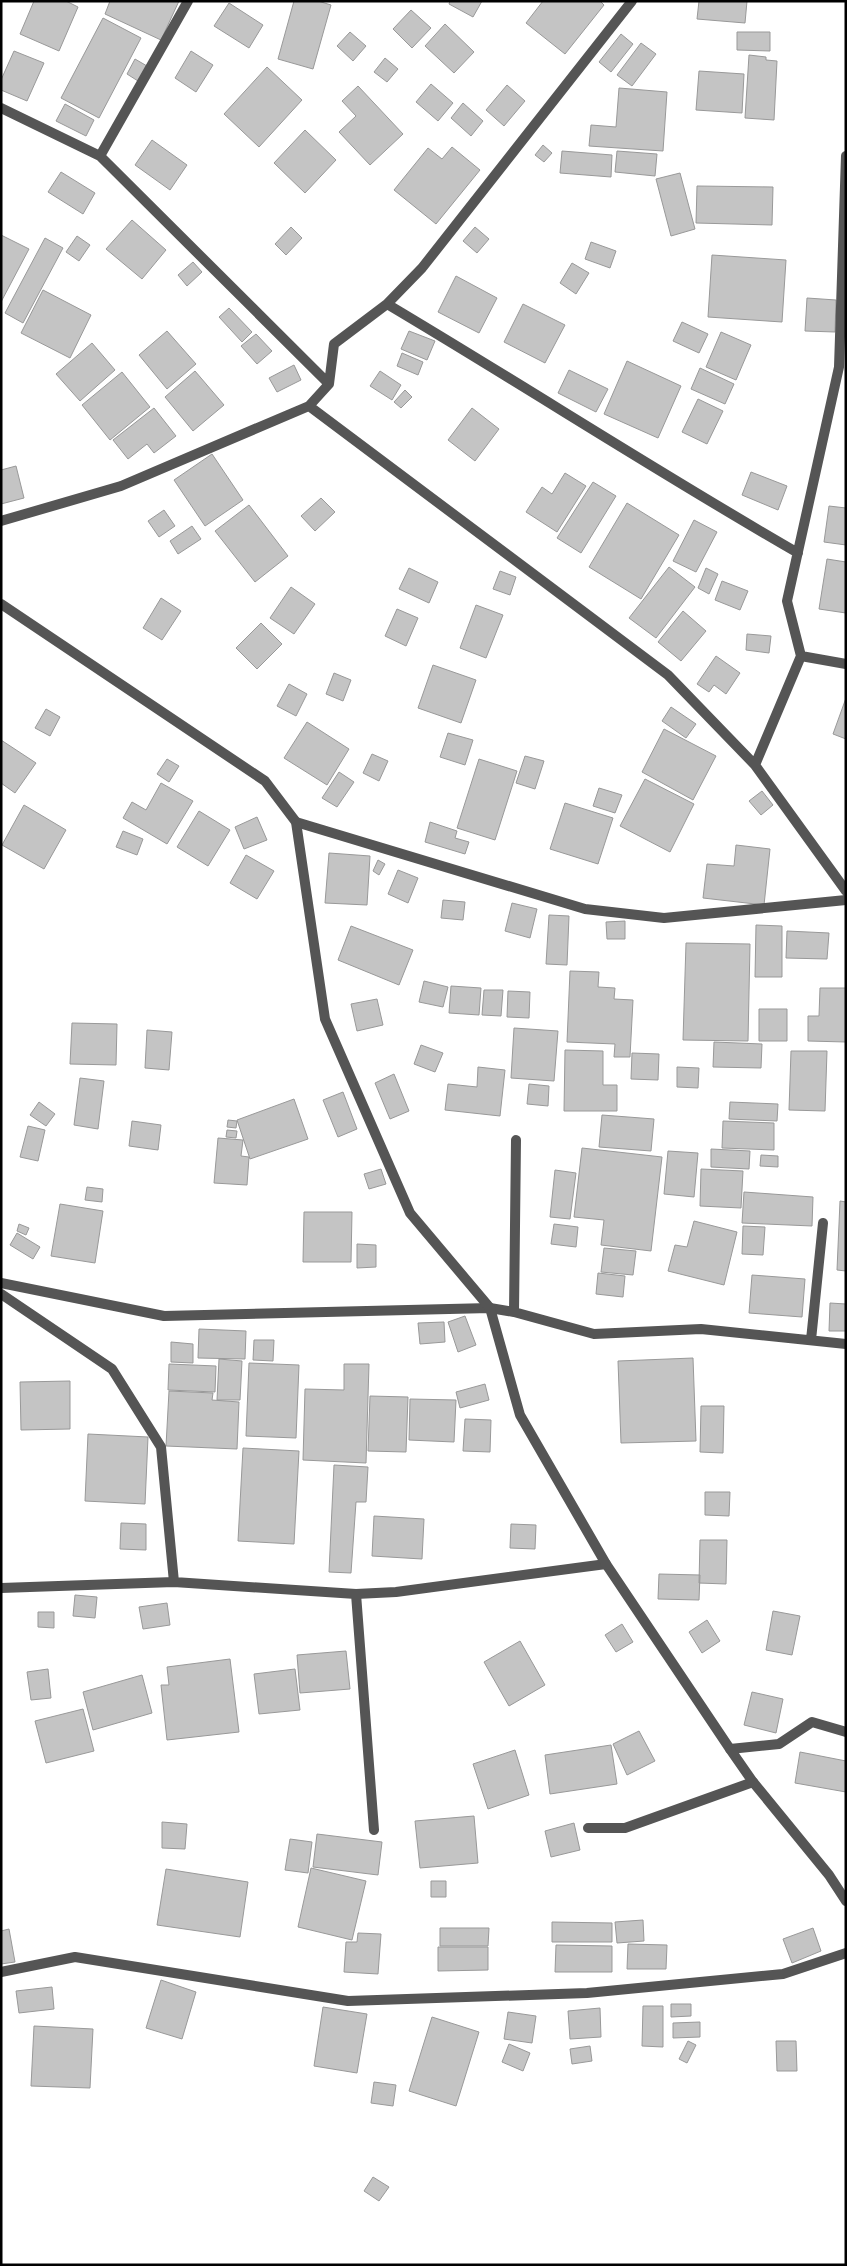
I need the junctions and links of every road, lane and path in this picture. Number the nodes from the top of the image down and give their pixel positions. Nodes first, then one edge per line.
1 (188, 1) edge
2 (632, 1) edge
3 (1, 108) edge
4 (100, 156) junction
5 (846, 156) edge
6 (387, 304) junction
7 (329, 384) junction
8 (309, 406) junction
9 (1, 522) edge
10 (798, 553) junction
11 (1, 604) edge
12 (801, 656) junction
13 (846, 664) edge
14 (754, 765) junction
15 (296, 822) junction
16 (846, 891) edge
17 (846, 900) edge
18 (516, 1140) dead end
19 (823, 1223) dead end
20 (1, 1283) edge
21 (1, 1294) edge
22 (490, 1308) junction
23 (514, 1312) junction
24 (811, 1340) junction
25 (846, 1344) edge
26 (606, 1564) junction
27 (174, 1582) junction
28 (1, 1588) edge
29 (356, 1594) junction
30 (846, 1732) edge
31 (730, 1749) junction
32 (753, 1782) junction
33 (588, 1828) dead end
34 (374, 1830) dead end
35 (846, 1901) edge
36 (846, 1953) edge
37 (1, 1972) edge

1 - 4 street
2 - 6 street
3 - 4 street
4 - 7 street
5 - 10 street
6 - 7 street
6 - 10 street
7 - 8 street
8 - 9 street
8 - 14 street
10 - 12 street
11 - 15 street
12 - 13 street
12 - 14 street
14 - 16 street
15 - 17 street
15 - 22 street
18 - 23 street
19 - 24 street
20 - 22 street
21 - 27 street
22 - 23 street
22 - 26 street
23 - 24 street
24 - 25 street
26 - 29 street
26 - 31 street
27 - 28 street
27 - 29 street
29 - 34 street
30 - 31 street
31 - 32 street
32 - 33 street
32 - 35 street
36 - 37 street

